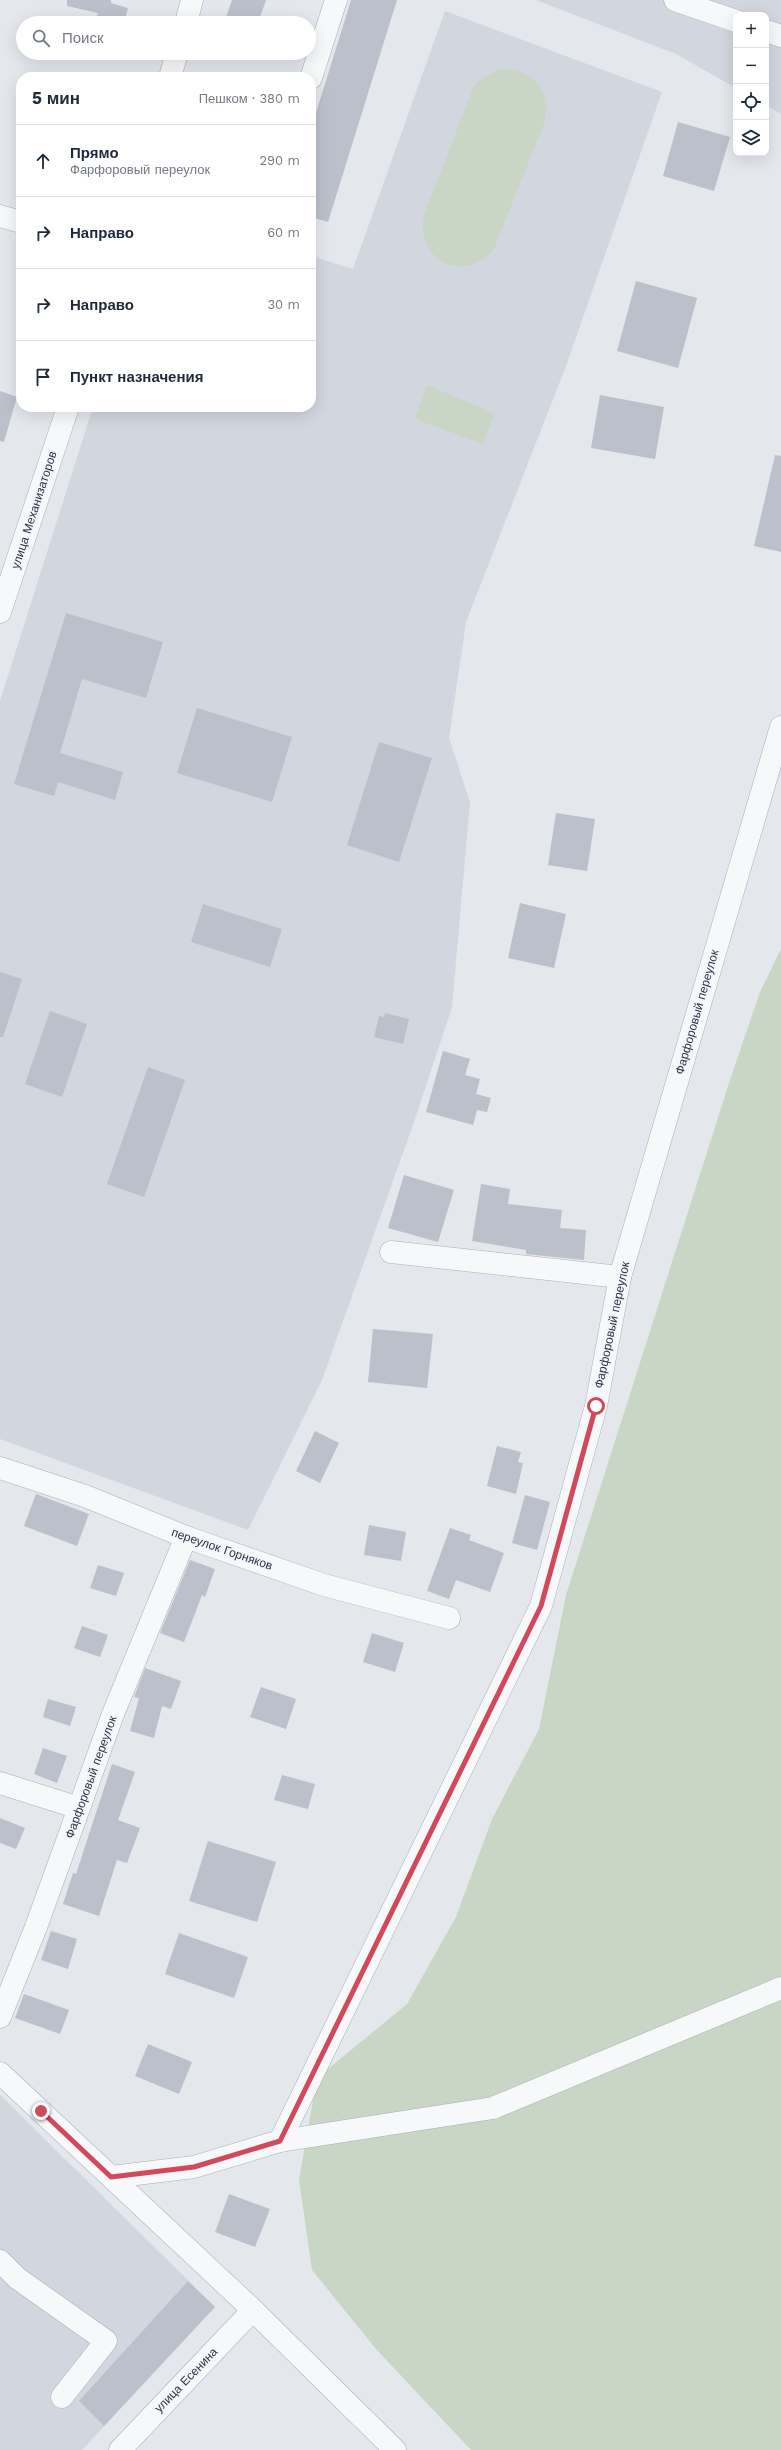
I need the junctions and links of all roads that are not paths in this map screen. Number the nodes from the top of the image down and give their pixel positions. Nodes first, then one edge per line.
1 (192, 0) edge
2 (336, 0) edge
3 (675, 0) edge
4 (188, 16) edge
5 (733, 20) edge
6 (769, 32) edge
7 (781, 36) edge
8 (175, 60) edge
9 (171, 72) edge
10 (313, 72) edge
11 (0, 216) edge
12 (16, 221) edge
13 (66, 412) edge
14 (0, 612) edge
15 (781, 727) edge
16 (391, 1252) dead end
17 (620, 1277) junction
18 (0, 1468) edge
19 (186, 1538) junction
20 (449, 1618) dead end
21 (0, 1783) edge
22 (79, 1808) junction
23 (781, 1988) edge
24 (0, 2017) edge
25 (0, 2073) edge
26 (280, 2141) junction
27 (111, 2177) junction
28 (0, 2261) edge
29 (253, 2310) junction
30 (62, 2397) dead end
31 (120, 2450) edge
32 (395, 2450) edge

1 - 4 street
2 - 10 street
3 - 5 street
6 - 7 street
8 - 9 street
11 - 12 street
13 - 14 street, улица Механизаторов
15 - 17 street, Фарфоровый переулок
16 - 17 street
17 - 26 street, Фарфоровый переулок
18 - 19 street, переулок Горняков
19 - 20 street, переулок Горняков
19 - 22 street, Фарфоровый переулок
21 - 22 street
22 - 24 street, Фарфоровый переулок
23 - 26 street
25 - 27 street
26 - 27 street
27 - 29 street
28 - 30 street
29 - 31 street, улица Есенина
29 - 32 street

